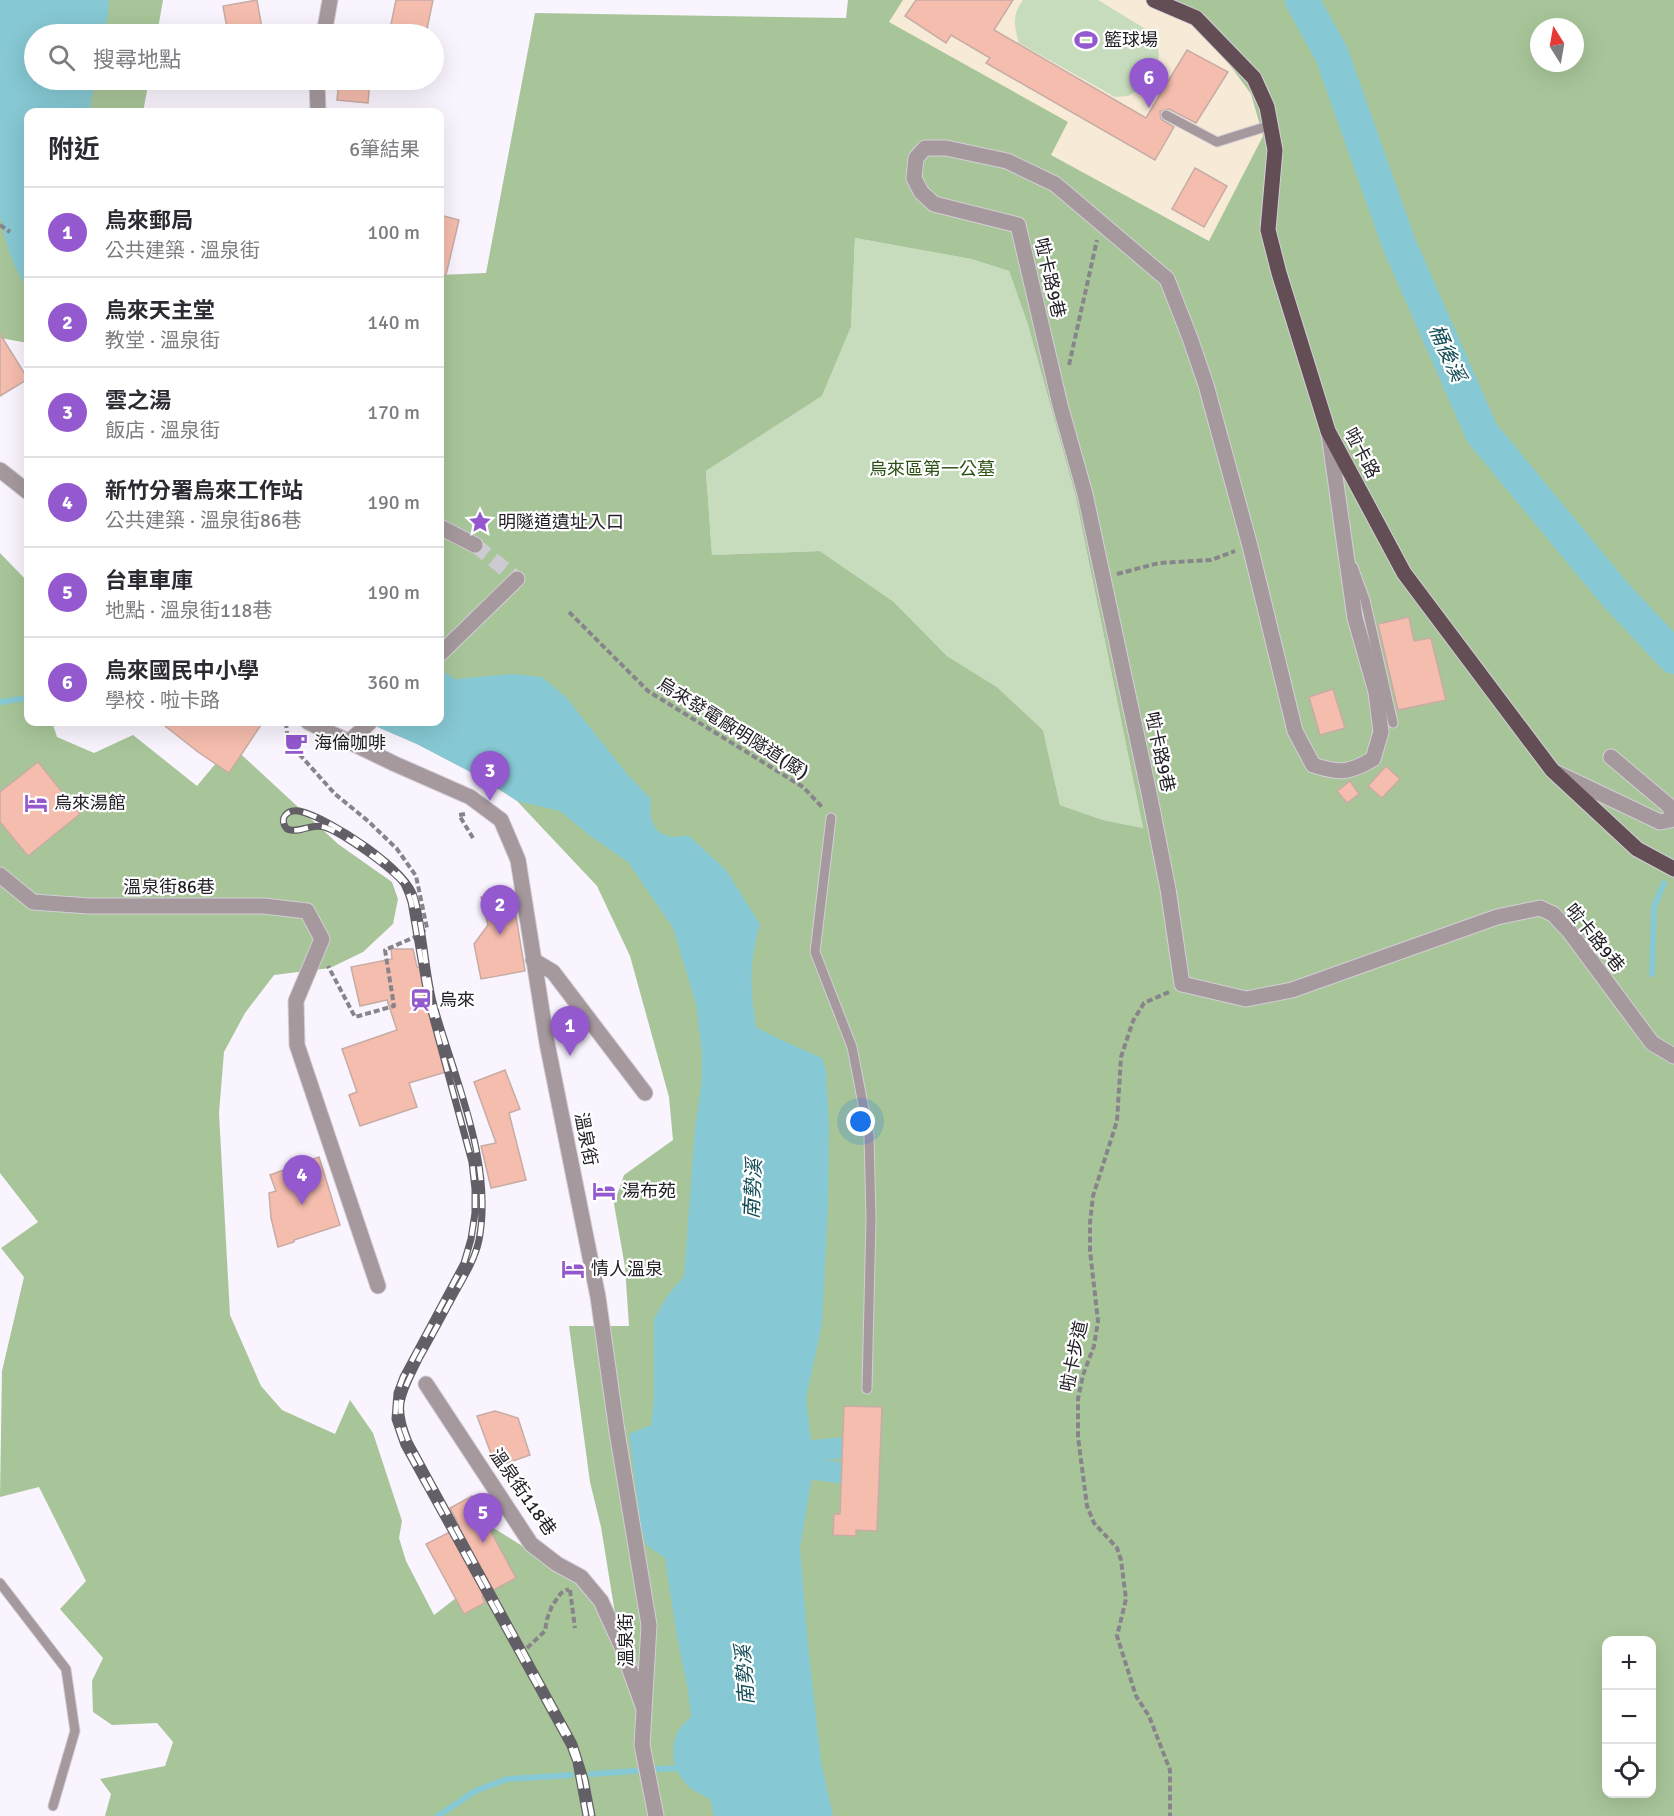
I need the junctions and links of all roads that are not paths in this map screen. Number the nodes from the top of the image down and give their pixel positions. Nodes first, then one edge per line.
1 (330, 0) edge
2 (1154, 0) edge
3 (326, 24) edge
4 (317, 90) edge
5 (318, 108) edge
6 (1166, 115) dead end
7 (1271, 125) junction
8 (1328, 431) junction
9 (0, 470) edge
10 (24, 489) edge
11 (444, 529) edge
12 (1344, 542) junction
13 (475, 545) tunnel mouth
14 (518, 579) dead end
15 (444, 650) edge
16 (1393, 723) dead end
17 (316, 726) edge
18 (366, 726) edge
19 (349, 742) junction
20 (1611, 757) dead end
21 (1552, 770) junction
22 (1674, 817) edge
23 (831, 818) road end
24 (1674, 869) edge
25 (0, 875) edge
26 (533, 960) junction
27 (1674, 1056) edge
28 (645, 1093) dead end
29 (378, 1286) dead end
30 (426, 1384) dead end
31 (867, 1389) dead end
32 (0, 1583) edge
33 (643, 1706) junction
34 (53, 1806) dead end
35 (656, 1816) edge

1 - 3 street
2 - 7 main road, 啦卡路
4 - 5 street
6 - 7 lane
7 - 8 main road, 啦卡路
8 - 12 street, 啦卡路9巷
8 - 21 main road, 啦卡路
9 - 10 street
11 - 13 street
12 - 16 lane
12 - 27 street, 啦卡路9巷
14 - 15 street
17 - 19 street, 溫泉街
18 - 19 street
19 - 26 street, 溫泉街
20 - 22 street
21 - 22 street
21 - 24 main road, 啦卡路
23 - 31 lane
25 - 29 street, 溫泉街86巷
26 - 28 street
26 - 33 street, 溫泉街
30 - 33 street, 溫泉街118巷
32 - 34 lane
33 - 35 street, 溫泉街

